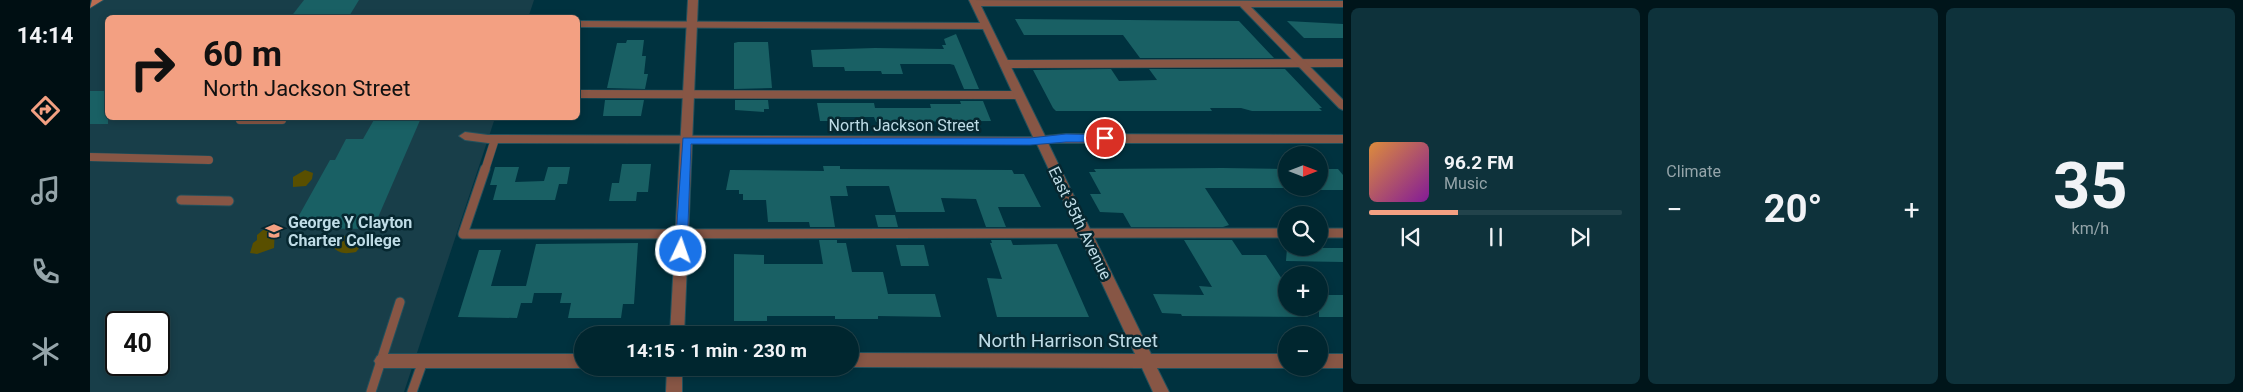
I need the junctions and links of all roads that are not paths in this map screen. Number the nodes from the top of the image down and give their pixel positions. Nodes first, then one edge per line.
1 (98, 0) edge
2 (693, 0) edge
3 (975, 2) edge
4 (1242, 2) edge
5 (1343, 4) edge
6 (90, 5) edge
7 (580, 24) edge
8 (692, 24) junction
9 (986, 26) junction
10 (1302, 63) junction
11 (1343, 63) edge
12 (1004, 64) junction
13 (580, 94) edge
14 (689, 95) junction
15 (1019, 95) junction
16 (1343, 106) edge
17 (240, 120) dead end
18 (282, 120) dead end
19 (465, 136) dead end
20 (495, 139) junction
21 (1343, 139) edge
22 (686, 141) junction
23 (1041, 141) junction
24 (90, 157) edge
25 (209, 160) dead end
26 (181, 200) dead end
27 (229, 201) dead end
28 (1084, 232) junction
29 (1278, 233) edge
30 (1328, 233) edge
31 (1343, 233) edge
32 (682, 235) junction
33 (400, 302) dead end
34 (677, 326) edge
35 (859, 360) edge
36 (1146, 360) junction
37 (574, 361) edge
38 (1278, 361) edge
39 (1328, 361) edge
40 (382, 362) junction
41 (423, 362) junction
42 (1343, 362) edge
43 (675, 376) edge
44 (372, 392) edge
45 (412, 392) edge
46 (674, 392) edge
47 (1161, 392) edge

1 - 6 main road
2 - 8 street
3 - 4 street
3 - 9 street, East 35th Avenue
4 - 5 street
4 - 10 street
7 - 8 street
8 - 9 street
8 - 14 street
9 - 12 street, East 35th Avenue
10 - 11 lane
10 - 12 lane
10 - 16 street
12 - 15 street, East 35th Avenue
13 - 14 lane
14 - 15 lane
14 - 22 street
15 - 23 street, East 35th Avenue
17 - 18 lane
19 - 20 street, North Jackson Street
20 - 22 street, North Jackson Street
20 - 32 lane
21 - 23 street, North Jackson Street
22 - 23 street, North Jackson Street
22 - 32 street
23 - 28 street, East 35th Avenue
24 - 25 lane
26 - 27 lane
28 - 29 lane
28 - 32 lane
28 - 36 street, East 35th Avenue
30 - 31 lane
32 - 34 street
33 - 40 lane
35 - 36 street, North Harrison Street
36 - 38 street, North Harrison Street
36 - 47 street, East 35th Avenue
37 - 41 street
39 - 42 street
40 - 41 street
40 - 44 lane
41 - 45 lane
43 - 46 street

